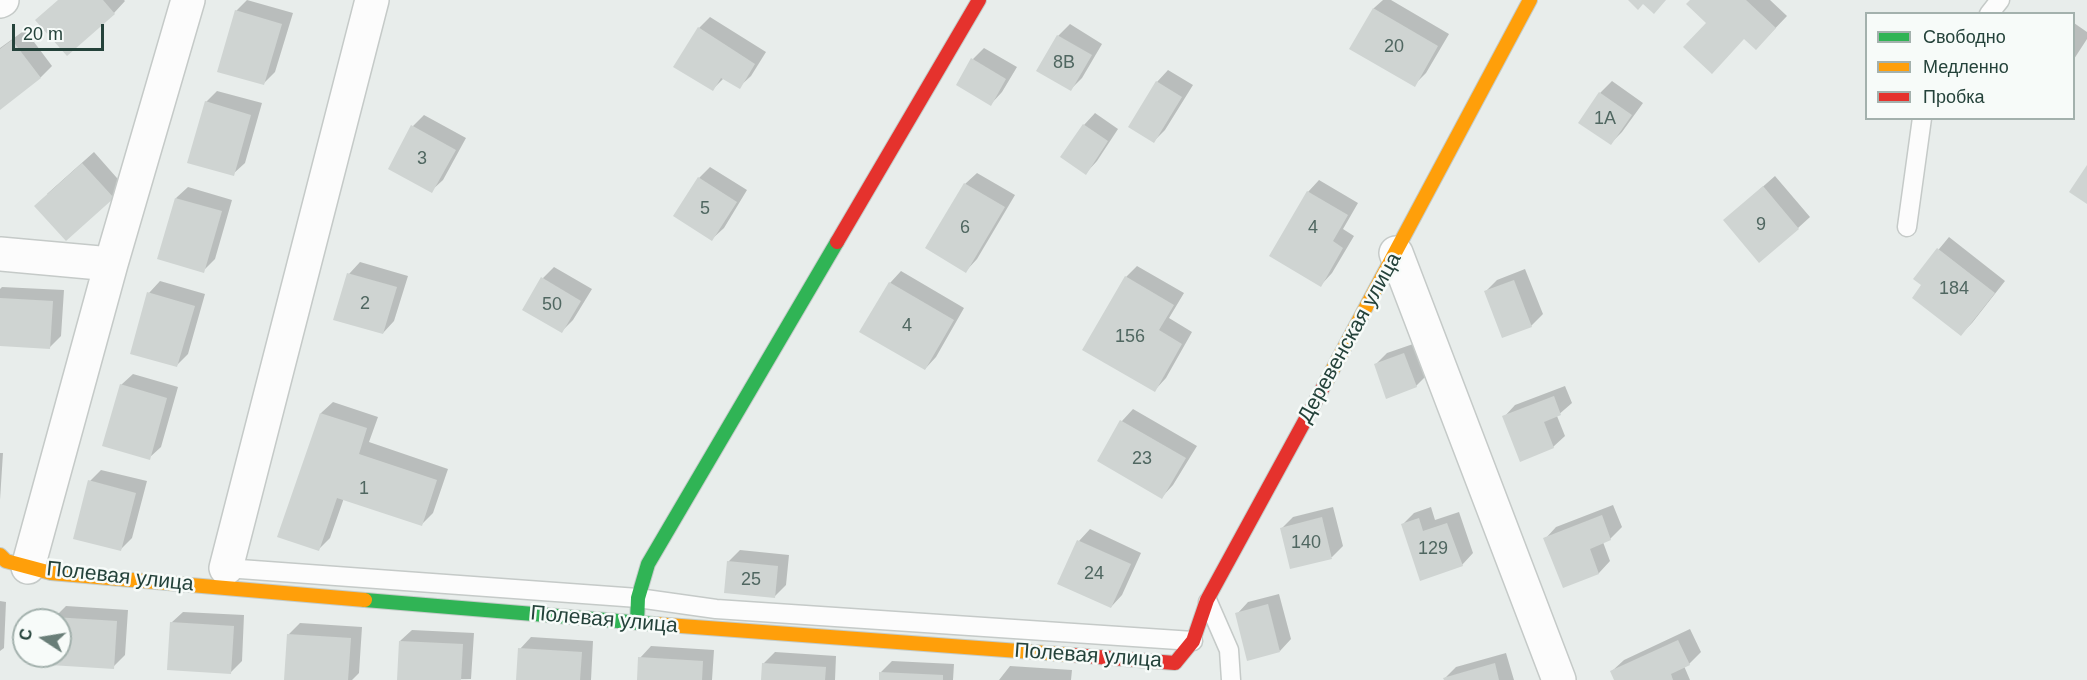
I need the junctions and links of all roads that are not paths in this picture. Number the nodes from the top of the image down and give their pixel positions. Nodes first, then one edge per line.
1 (188, 0) edge
2 (372, 0) edge
3 (979, 0) edge
4 (1530, 0) edge
5 (2000, 0) edge
6 (1991, 12) edge
7 (1922, 120) edge
8 (1907, 227) dead end
9 (0, 254) edge
10 (1396, 254) junction
11 (111, 264) junction
12 (9, 562) edge
13 (226, 568) joint
14 (638, 598) junction
15 (1207, 600) junction
16 (637, 623) junction
17 (1193, 640) junction
18 (1230, 680) edge
19 (1559, 680) edge

1 - 11 street
2 - 13 street
3 - 14 street
4 - 10 street, Деревенская улица
5 - 6 lane
7 - 8 lane
9 - 11 street
10 - 15 street, Деревенская улица
10 - 19 street
11 - 12 street
12 - 16 street, Полевая улица
13 - 14 lane
14 - 16 street
14 - 17 lane
15 - 17 street, Деревенская улица
15 - 18 lane
16 - 17 street, Полевая улица

